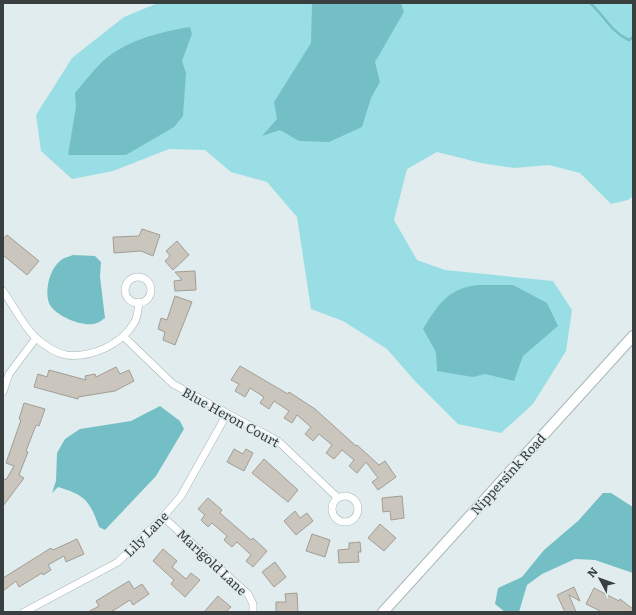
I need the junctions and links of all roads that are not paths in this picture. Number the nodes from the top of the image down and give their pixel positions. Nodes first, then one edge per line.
1 (3, 291) edge
2 (139, 302) dead end
3 (633, 336) edge
4 (124, 337) junction
5 (36, 338) junction
6 (3, 392) edge
7 (227, 414) junction
8 (338, 498) dead end
9 (163, 517) junction
10 (24, 612) edge
11 (253, 612) edge
12 (383, 612) edge

1 - 5 street
2 - 4 street
3 - 12 street, Nippersink Road
4 - 5 street
4 - 7 street, Blue Heron Court
5 - 6 street
7 - 8 street, Blue Heron Court
7 - 9 street, Lily Lane
9 - 10 street, Lily Lane
9 - 11 street, Marigold Lane

